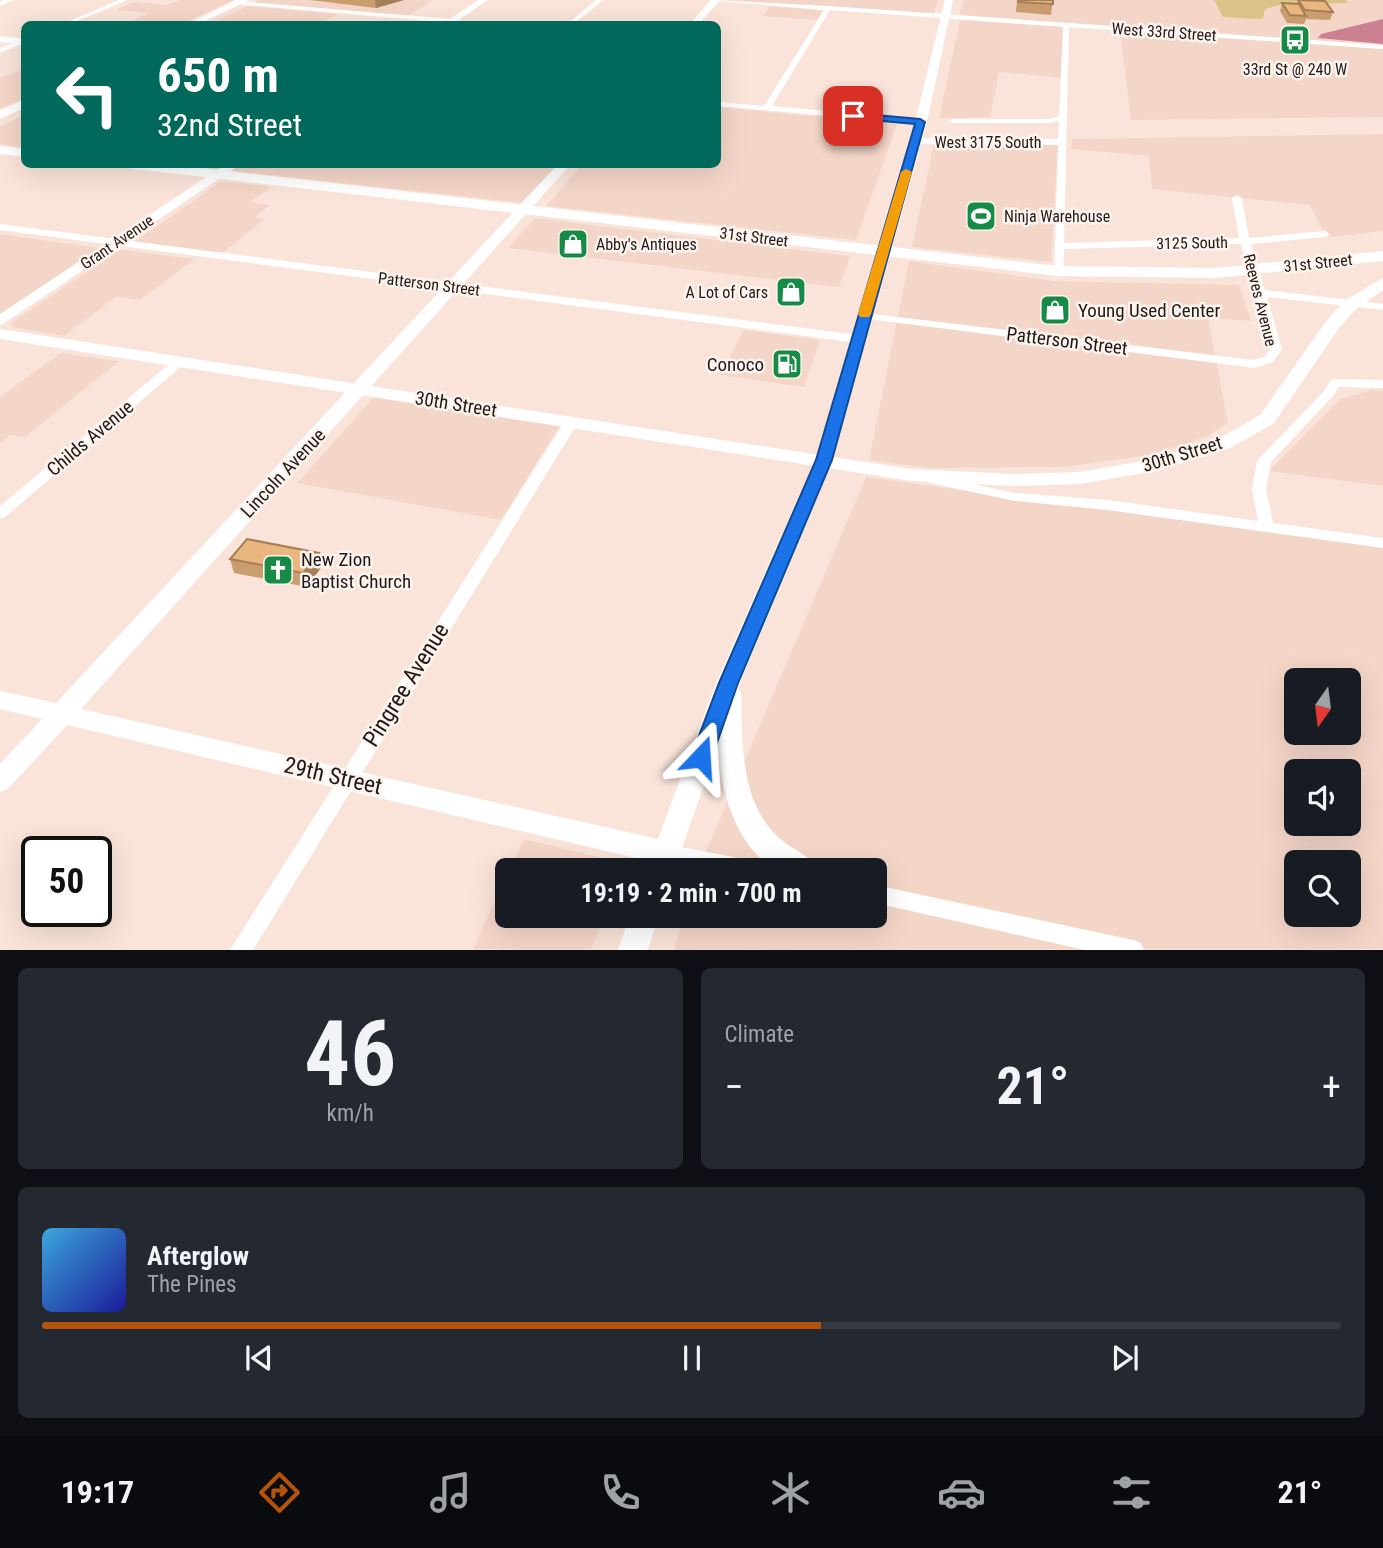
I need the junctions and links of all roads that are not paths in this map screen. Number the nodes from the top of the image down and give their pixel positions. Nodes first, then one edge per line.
1 (10, 0) edge
2 (124, 0) edge
3 (484, 0) edge
4 (600, 0) edge
5 (709, 0) edge
6 (716, 0) edge
7 (949, 0) edge
8 (241, 2) edge
9 (0, 4) edge
10 (828, 8) junction
11 (946, 17) junction
12 (72, 21) edge
13 (199, 21) edge
14 (430, 21) edge
15 (453, 21) edge
16 (574, 21) edge
17 (697, 21) edge
18 (1066, 25) junction
19 (0, 39) edge
20 (21, 41) edge
21 (21, 42) edge
22 (1383, 47) edge
23 (0, 51) edge
24 (721, 103) edge
25 (21, 107) edge
26 (767, 108) junction
27 (0, 116) edge
28 (1062, 118) junction
29 (953, 121) dead end
30 (920, 122) junction
31 (915, 141) junction
32 (1062, 142) junction
33 (0, 150) edge
34 (21, 153) edge
35 (159, 168) edge
36 (228, 168) edge
37 (562, 168) edge
38 (218, 175) junction
39 (1237, 198) dead end
40 (524, 211) junction
41 (0, 227) edge
42 (1325, 234) dead end
43 (116, 242) junction
44 (1245, 242) junction
45 (1059, 246) junction
46 (882, 252) junction
47 (1383, 256) edge
48 (1058, 271) junction
49 (1379, 285) edge
50 (454, 286) junction
51 (1260, 293) junction
52 (1383, 307) edge
53 (864, 316) junction
54 (0, 321) edge
55 (0, 334) edge
56 (858, 339) junction
57 (1269, 359) joint
58 (179, 362) junction
59 (1383, 384) edge
60 (360, 389) junction
61 (572, 421) junction
62 (824, 460) junction
63 (911, 475) junction
64 (0, 514) edge
65 (1266, 526) junction
66 (1383, 544) edge
67 (729, 683) junction
68 (0, 700) edge
69 (61, 714) junction
70 (347, 779) junction
71 (0, 781) edge
72 (651, 858) edge
73 (664, 858) edge
74 (786, 858) edge
75 (887, 897) edge
76 (641, 928) edge
77 (242, 950) edge
78 (633, 950) edge
79 (1133, 950) edge

1 - 9 street
2 - 12 street
3 - 15 street
4 - 16 street
5 - 6 street, West 33rd Street
6 - 10 street, West 33rd Street
6 - 17 street
7 - 11 street
8 - 13 main road
8 - 14 street
10 - 11 street, West 33rd Street
10 - 26 street
11 - 18 street, West 33rd Street
11 - 30 street
18 - 22 street, West 33rd Street
18 - 28 street
19 - 20 street
21 - 23 street
24 - 26 street
25 - 27 main road
26 - 30 street
28 - 29 street
28 - 32 street
30 - 31 street
31 - 32 street, West 3175 South
31 - 46 street
32 - 45 street
33 - 34 main road
35 - 38 main road, 31st Street
36 - 38 street, Grant Avenue
37 - 40 street, Lincoln Avenue
38 - 40 main road, 31st Street
38 - 43 street, Grant Avenue
39 - 44 street, Reeves Avenue
40 - 46 main road, 31st Street
40 - 50 street, Lincoln Avenue
41 - 43 street, Patterson Street
42 - 44 street, 3125 South
43 - 50 street, Patterson Street
43 - 54 street, Grant Avenue
44 - 45 street, 3125 South
44 - 51 street, Reeves Avenue
45 - 48 street
46 - 48 main road, 31st Street
46 - 53 street
47 - 48 main road, 31st Street
49 - 63 main road, 30th Street
50 - 56 street, Patterson Street
50 - 60 street, Lincoln Avenue
51 - 52 street, 31st Street
51 - 57 street, Reeves Avenue
53 - 56 street
53 - 57 street, Patterson Street
55 - 58 main road, 30th Street
56 - 62 street
58 - 60 main road, 30th Street
58 - 64 street, Childs Avenue
59 - 65 street
60 - 61 main road, 30th Street
60 - 69 street, Lincoln Avenue
61 - 62 main road, 30th Street
61 - 70 street, Pingree Avenue
62 - 63 main road, 30th Street
62 - 67 street
63 - 65 street, 30th Street
65 - 66 street, 30th Street
67 - 73 street
67 - 74 street
68 - 69 street, 29th Street
69 - 70 street, 29th Street
69 - 71 street, Lincoln Avenue
70 - 72 street, 29th Street
70 - 77 street, Pingree Avenue
75 - 79 street
76 - 78 street

